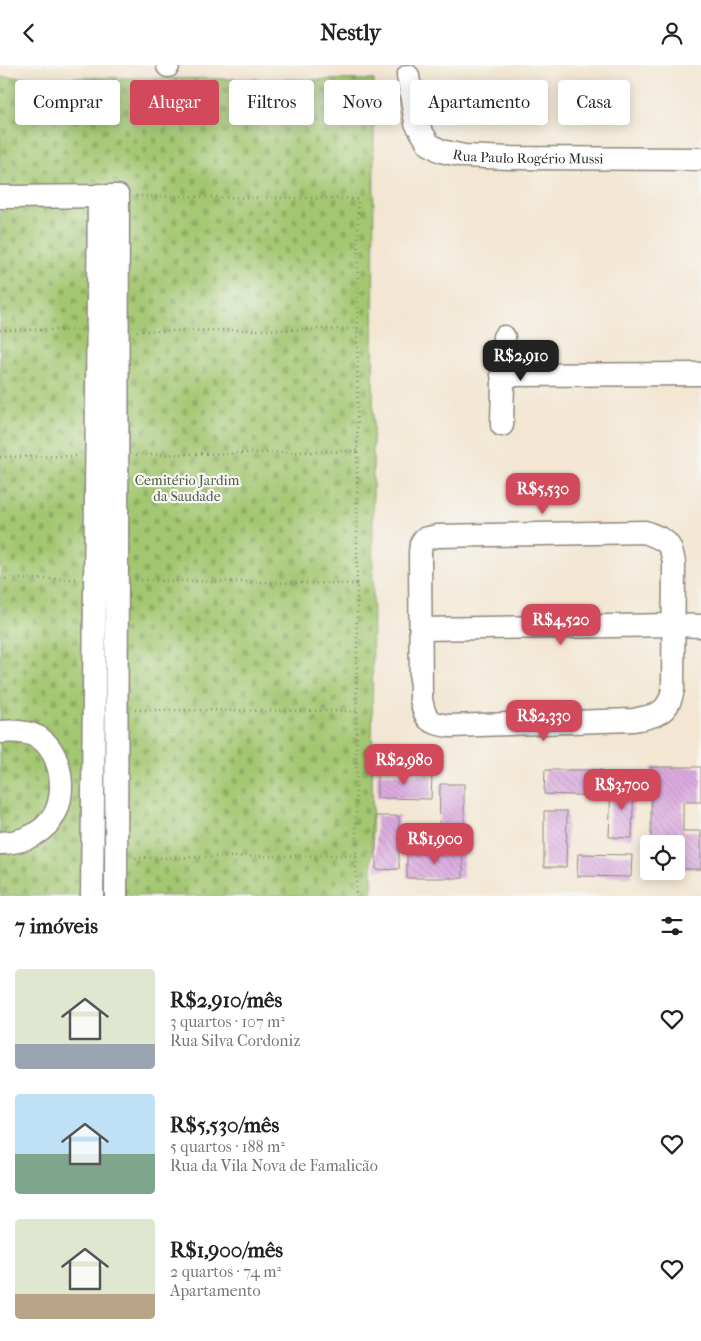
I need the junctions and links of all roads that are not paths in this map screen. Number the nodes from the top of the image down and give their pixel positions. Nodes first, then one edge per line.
1 (408, 76) dead end
2 (701, 159) edge
3 (0, 197) edge
4 (504, 337) dead end
5 (502, 375) junction
6 (701, 375) edge
7 (502, 425) dead end
8 (674, 625) junction
9 (701, 627) edge
10 (421, 629) junction
11 (105, 709) junction
12 (0, 732) edge
13 (60, 792) junction
14 (93, 793) junction
15 (0, 843) edge
16 (116, 865) junction
17 (93, 885) edge
18 (116, 896) edge

1 - 2 street, Rua Paulo Rogério Mussi
3 - 11 street
4 - 5 street
5 - 6 street
5 - 7 street
8 - 9 street
8 - 10 street
8 - 10 street
8 - 10 street
11 - 14 street
11 - 16 street
12 - 13 street
13 - 14 street
13 - 15 street
14 - 17 street
16 - 17 street
16 - 18 street

